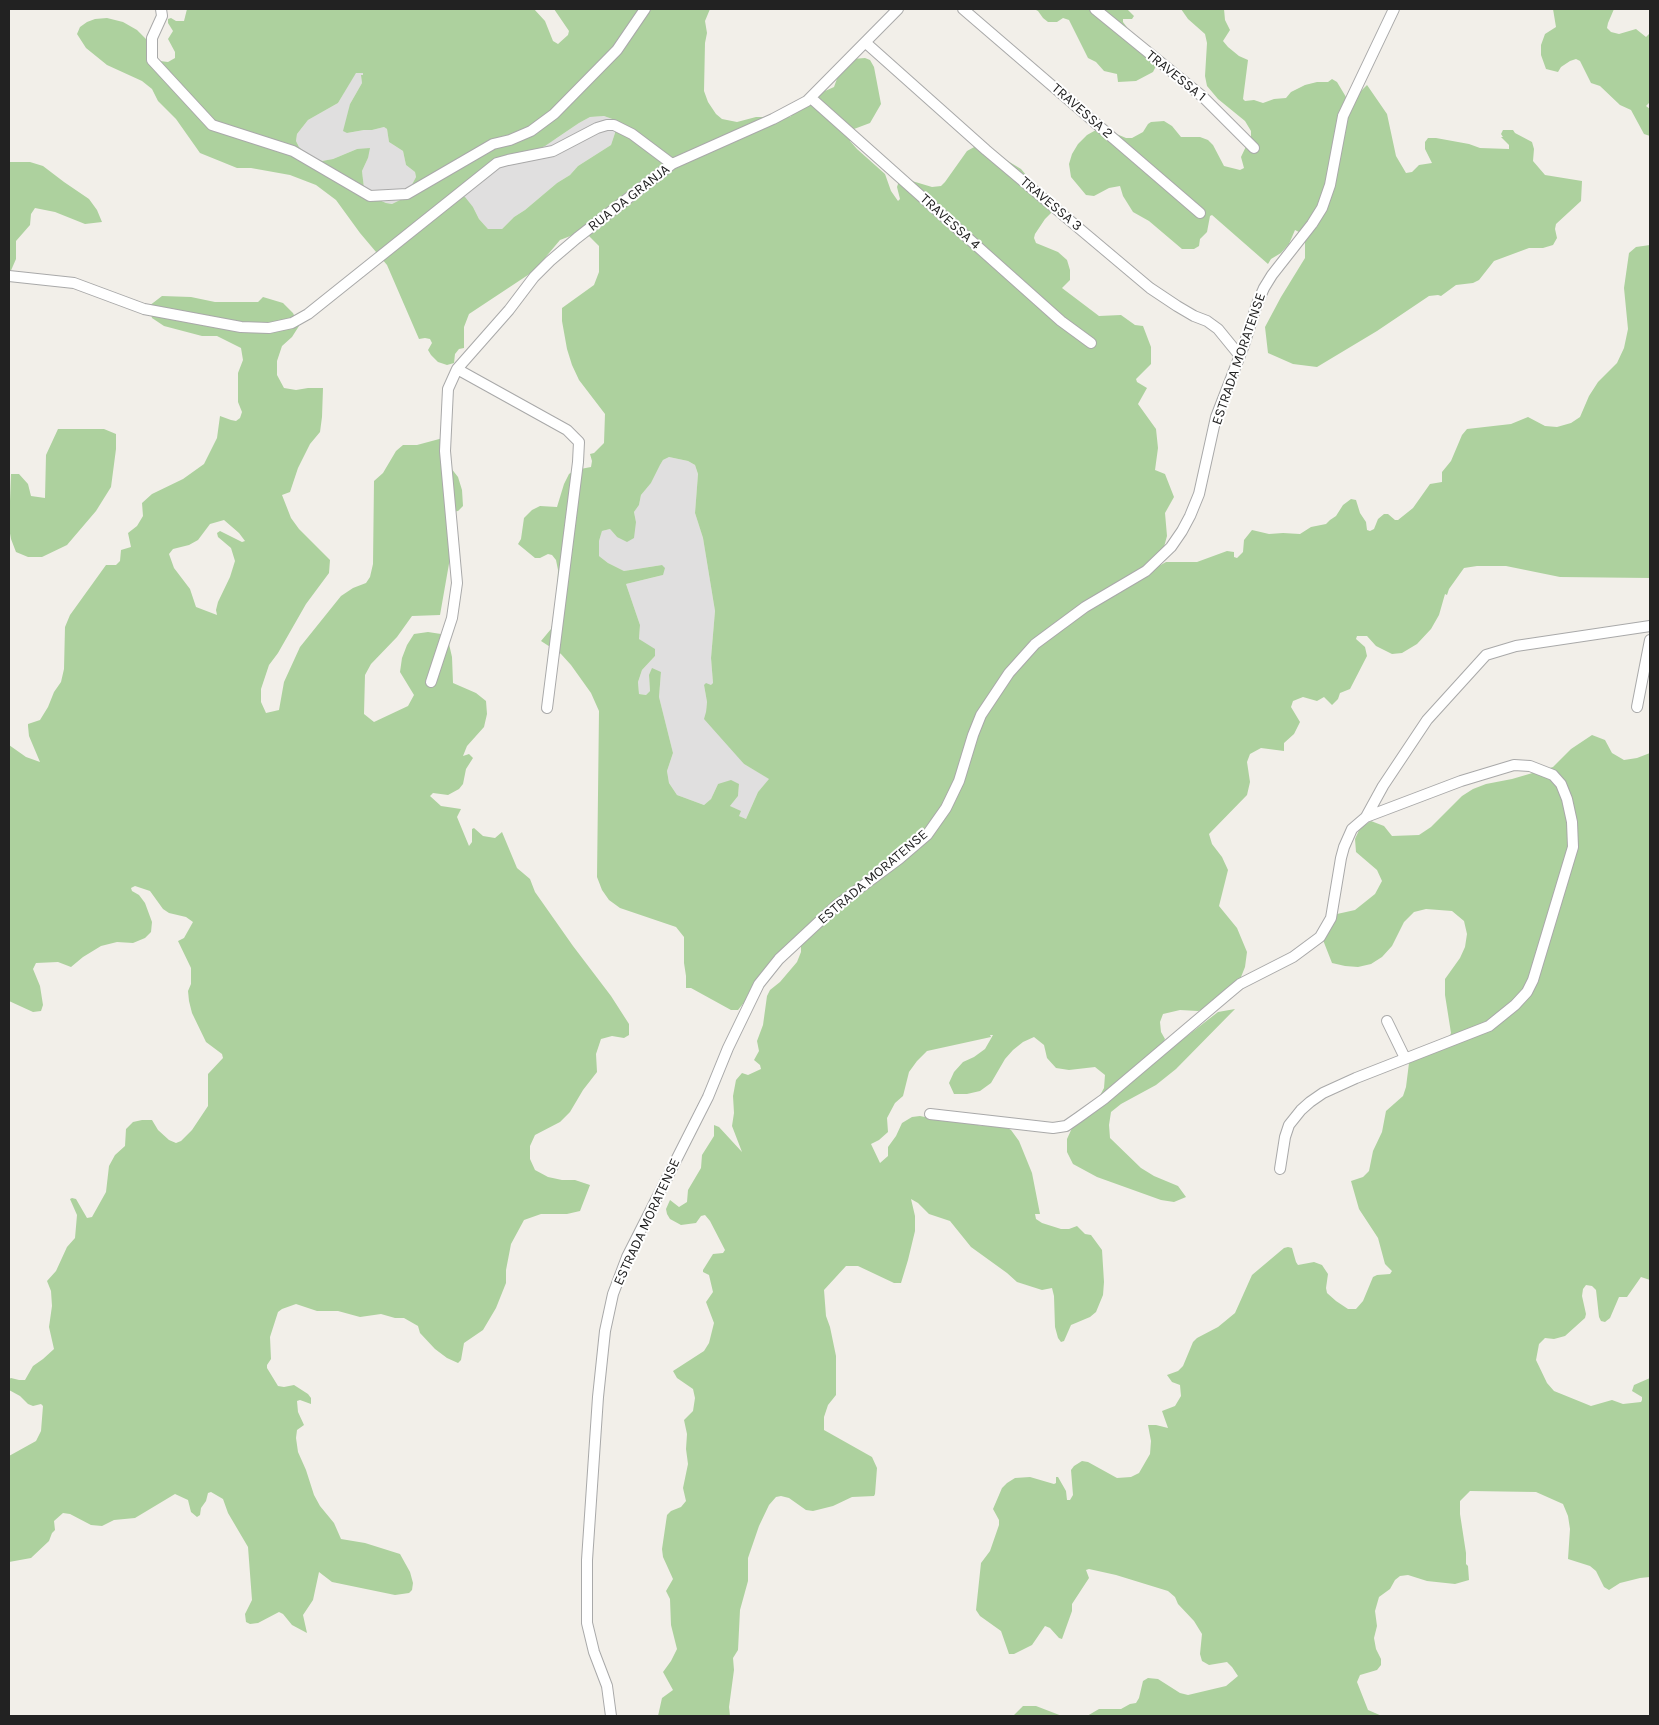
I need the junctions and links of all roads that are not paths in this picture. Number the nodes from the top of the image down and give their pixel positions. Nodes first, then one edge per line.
1 (161, 9) edge
2 (645, 9) edge
3 (898, 9) edge
4 (963, 9) edge
5 (1095, 9) edge
6 (1394, 9) edge
7 (866, 43) junction
8 (811, 98) junction
9 (1254, 148) dead end
10 (672, 164) junction
11 (1200, 213) dead end
12 (9, 276) edge
13 (1091, 343) dead end
14 (1240, 356) junction
15 (457, 369) junction
16 (1650, 626) edge
17 (1650, 640) edge
18 (431, 682) dead end
19 (1637, 707) dead end
20 (547, 708) dead end
21 (1366, 816) junction
22 (1387, 1021) dead end
23 (1404, 1058) junction
24 (930, 1114) dead end
25 (1280, 1170) dead end
26 (611, 1716) edge

1 - 2 street
3 - 7 street, RUA DA GRANJA
4 - 11 street, TRAVESSA 2
5 - 9 street, TRAVESSA 1
6 - 14 street, ESTRADA MORATENSE
7 - 8 street, RUA DA GRANJA
7 - 14 street, TRAVESSA 3
8 - 10 street, RUA DA GRANJA
8 - 13 street, TRAVESSA 4
10 - 12 street
10 - 15 street, RUA DA GRANJA
14 - 26 street, ESTRADA MORATENSE
15 - 18 street, RUA DA GRANJA
15 - 20 street
16 - 21 street
17 - 19 street
21 - 23 street
21 - 24 street
22 - 23 street
23 - 25 street

